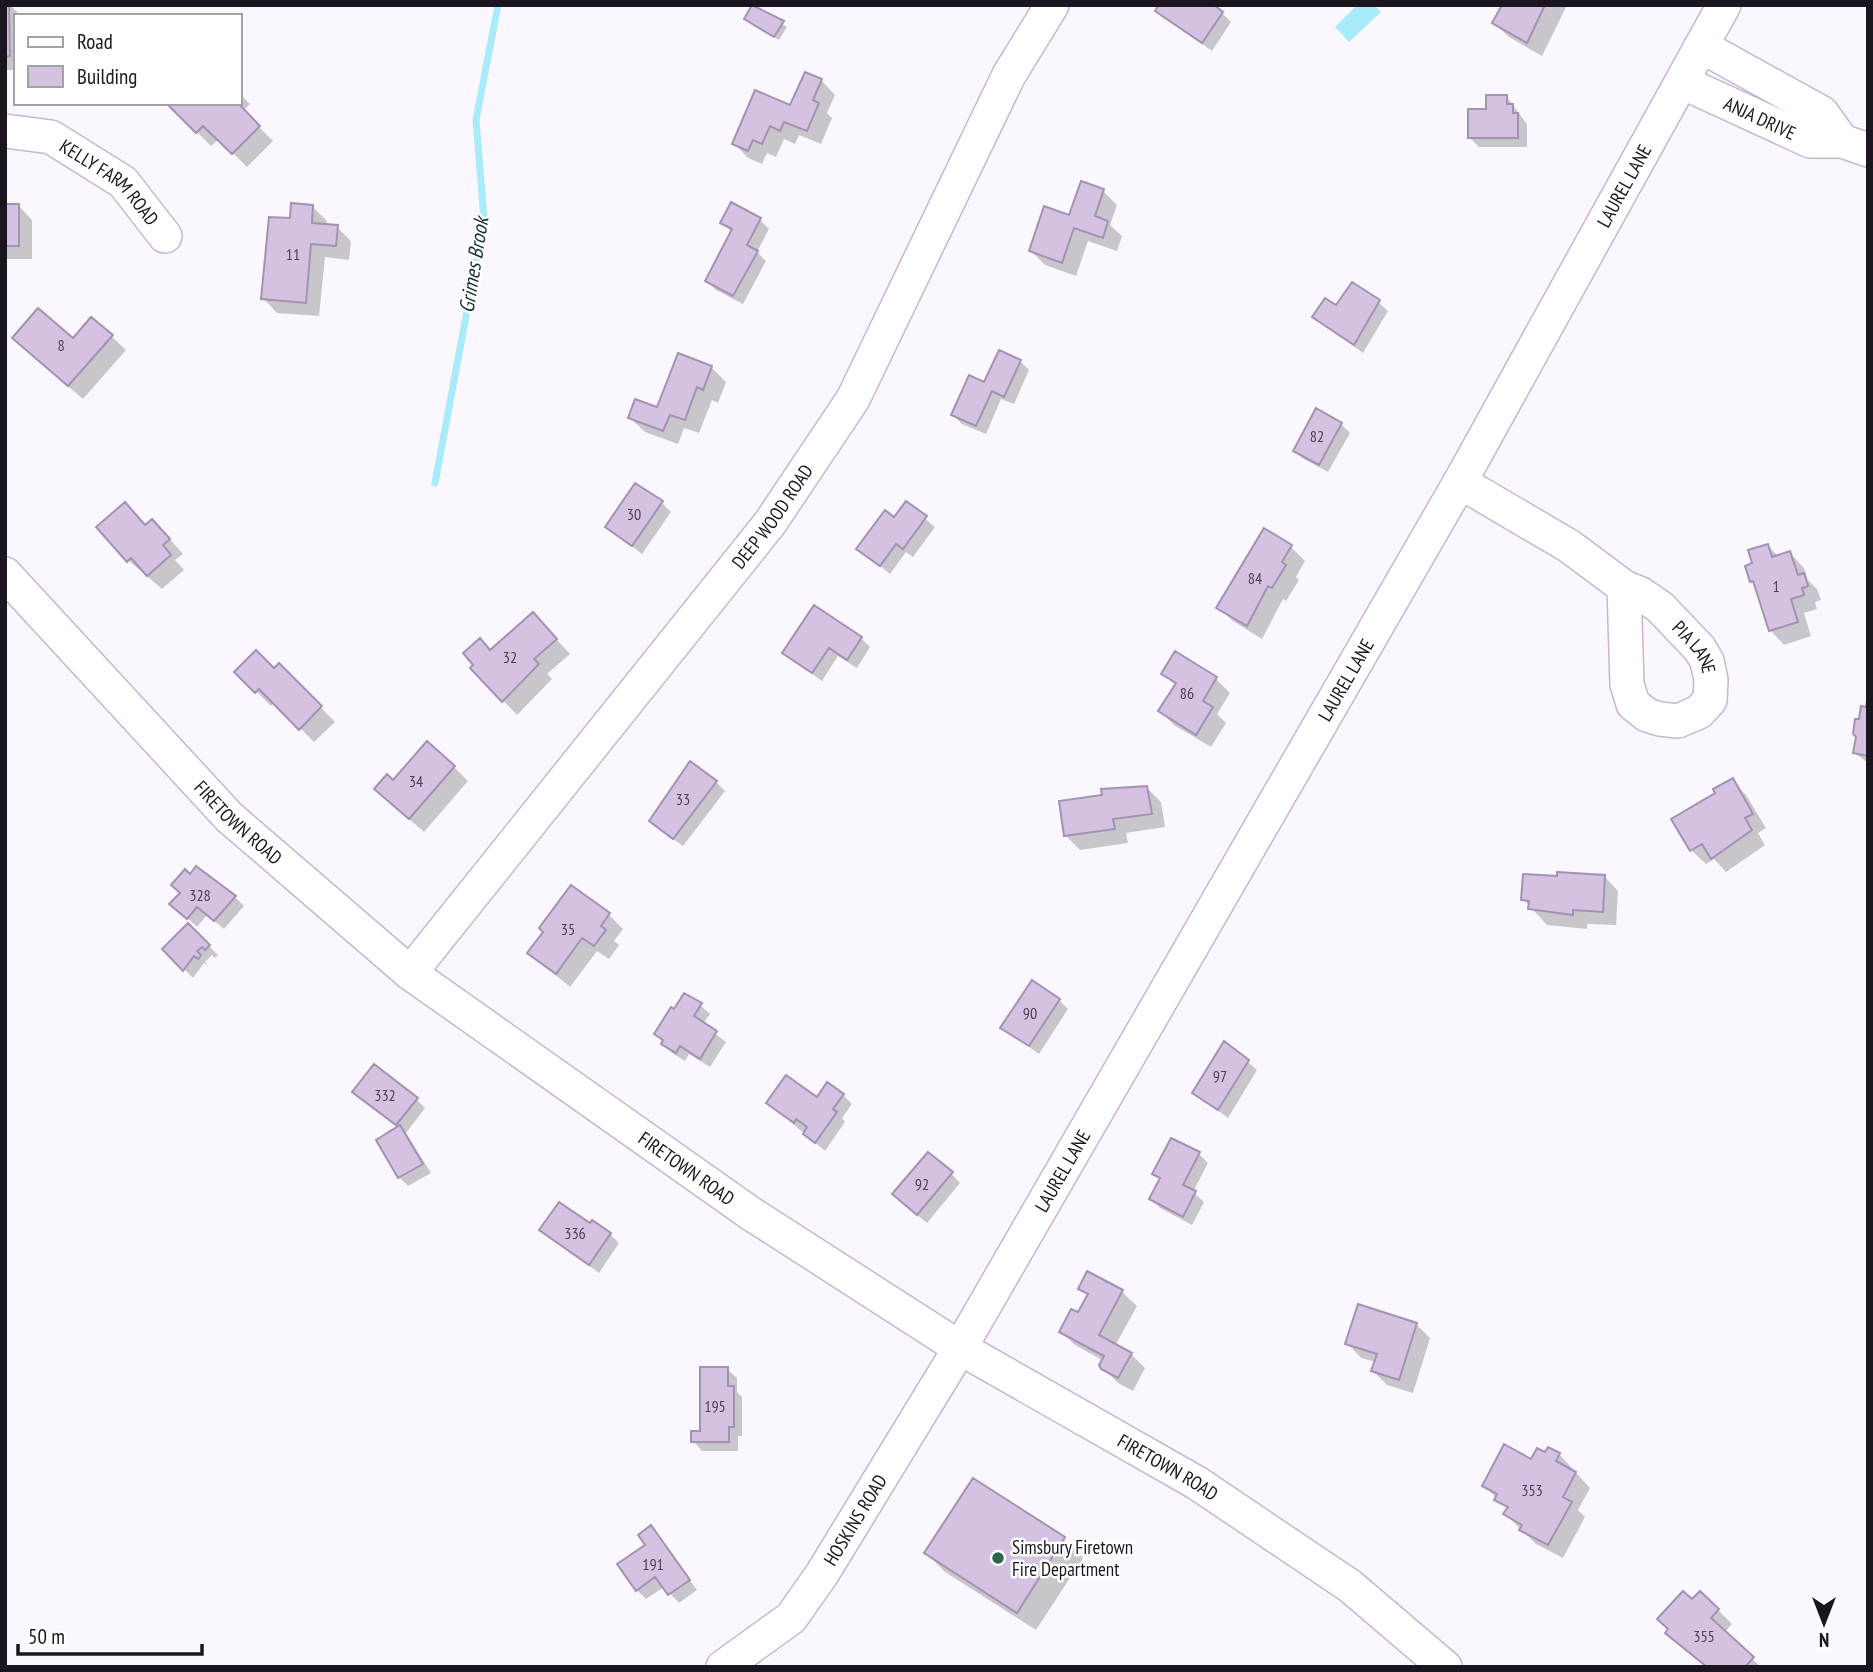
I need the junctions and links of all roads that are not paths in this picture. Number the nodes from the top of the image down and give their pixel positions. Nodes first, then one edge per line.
1 (1052, 5) edge
2 (1724, 5) edge
3 (1701, 46) junction
4 (1682, 82) junction
5 (5, 131) edge
6 (1855, 145) edge
7 (165, 236) dead end
8 (1460, 482) junction
9 (5, 574) edge
10 (1624, 587) dead end
11 (410, 973) junction
12 (960, 1348) junction
13 (723, 1667) edge
14 (1445, 1667) edge

1 - 11 street, DEEP WOOD ROAD
2 - 3 street, LAUREL LANE
3 - 4 street, LAUREL LANE
3 - 6 street, ANJA DRIVE
4 - 6 street, ANJA DRIVE
4 - 8 street, LAUREL LANE
5 - 7 street, KELLY FARM ROAD
8 - 10 street
8 - 12 street, LAUREL LANE
9 - 11 street, FIRETOWN ROAD
11 - 12 street, FIRETOWN ROAD
12 - 13 street, HOSKINS ROAD
12 - 14 street, FIRETOWN ROAD

